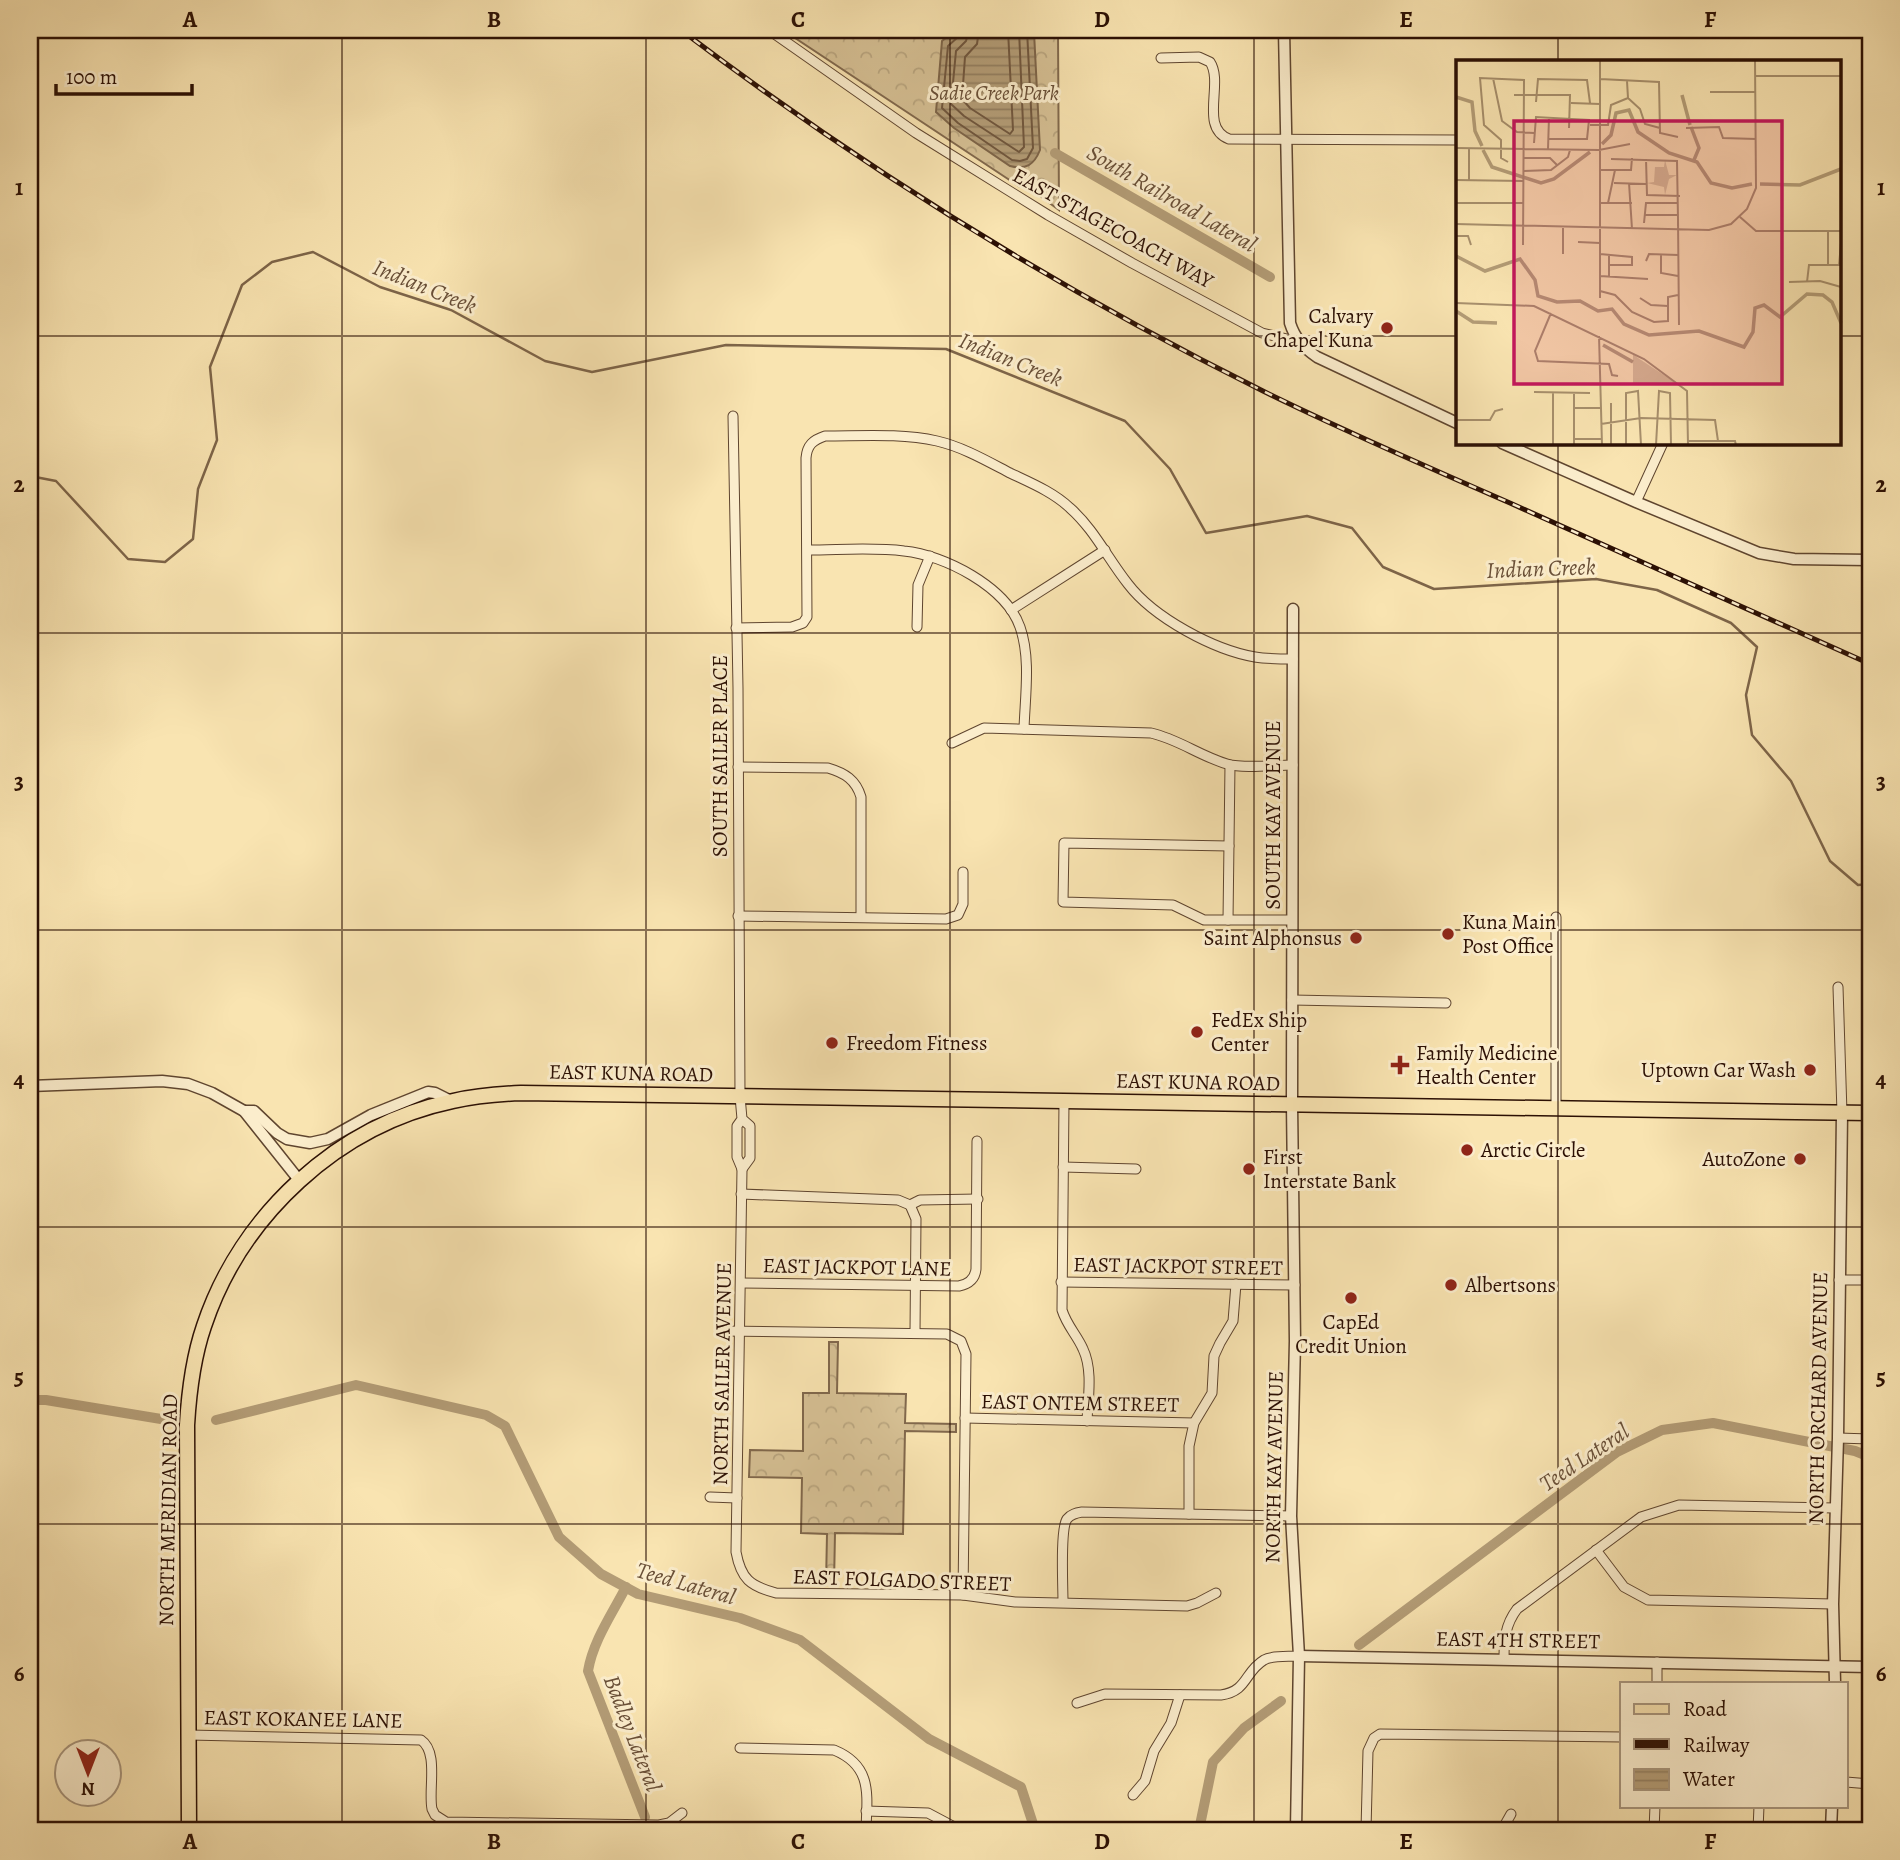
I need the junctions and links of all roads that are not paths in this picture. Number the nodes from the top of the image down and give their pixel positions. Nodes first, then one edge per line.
1 (769, 30) edge
2 (1284, 30) edge
3 (1161, 58) dead end
4 (1287, 139) junction
5 (1456, 140) edge
6 (1298, 342) junction
7 (733, 416) dead end
8 (1456, 423) edge
9 (1504, 444) edge
10 (1663, 444) edge
11 (1636, 502) junction
12 (808, 550) junction
13 (1105, 550) junction
14 (930, 556) junction
15 (1870, 560) edge
16 (1012, 610) junction
17 (1293, 610) dead end
18 (917, 627) dead end
19 (736, 628) junction
20 (1293, 659) junction
21 (1024, 729) junction
22 (952, 743) dead end
23 (1230, 765) junction
24 (1293, 765) junction
25 (738, 767) junction
26 (1229, 846) junction
27 (963, 872) dead end
28 (738, 916) junction
29 (861, 917) junction
30 (1556, 917) dead end
31 (1227, 920) junction
32 (1292, 920) junction
33 (1838, 986) dead end
34 (1292, 1000) junction
35 (1446, 1003) dead end
36 (30, 1086) edge
37 (740, 1096) junction
38 (451, 1101) junction
39 (1064, 1101) junction
40 (1292, 1104) junction
41 (1556, 1108) junction
42 (244, 1111) junction
43 (1842, 1113) junction
44 (1870, 1113) edge
45 (977, 1141) dead end
46 (1063, 1167) junction
47 (1136, 1169) dead end
48 (299, 1180) junction
49 (741, 1194) junction
50 (978, 1199) junction
51 (911, 1205) junction
52 (1839, 1280) junction
53 (1870, 1280) edge
54 (1061, 1282) junction
55 (741, 1283) junction
56 (1236, 1284) junction
57 (915, 1285) junction
58 (1295, 1285) junction
59 (722, 1331) dead end
60 (740, 1331) junction
61 (915, 1333) junction
62 (965, 1418) junction
63 (1087, 1421) junction
64 (1194, 1423) junction
65 (1870, 1439) edge
66 (1838, 1444) junction
67 (710, 1497) dead end
68 (737, 1498) junction
69 (1836, 1508) junction
70 (1189, 1514) junction
71 (1291, 1516) junction
72 (1596, 1549) junction
73 (744, 1577) joint
74 (1216, 1593) dead end
75 (962, 1595) junction
76 (1063, 1602) junction
77 (1833, 1604) junction
78 (1298, 1656) junction
79 (1503, 1659) junction
80 (1657, 1662) junction
81 (1833, 1667) junction
82 (1870, 1667) edge
83 (1657, 1682) edge
84 (1835, 1682) edge
85 (1180, 1695) junction
86 (1077, 1703) dead end
87 (189, 1735) junction
88 (1620, 1737) edge
89 (740, 1748) dead end
90 (1848, 1782) edge
91 (1870, 1784) edge
92 (1133, 1795) dead end
93 (1655, 1808) edge
94 (1759, 1808) edge
95 (1832, 1808) edge
96 (866, 1811) junction
97 (681, 1813) dead end
98 (1511, 1814) dead end
99 (189, 1830) edge
100 (866, 1830) edge
101 (960, 1830) edge
102 (1296, 1830) edge
103 (1366, 1830) edge
104 (1502, 1830) edge
105 (1654, 1830) edge
106 (1758, 1830) edge
107 (1831, 1830) edge

1 - 6 street, EAST STAGECOACH WAY
2 - 4 street
3 - 4 street
4 - 5 street
4 - 6 street
6 - 8 street, EAST STAGECOACH WAY
7 - 19 street, SOUTH SAILER PLACE
9 - 11 street
10 - 11 street
11 - 15 street
12 - 13 street
12 - 14 street
12 - 19 street
13 - 16 street
13 - 20 street
14 - 16 street
14 - 18 street
16 - 21 street
17 - 20 street, SOUTH KAY AVENUE
19 - 25 street, SOUTH SAILER PLACE
20 - 24 street, SOUTH KAY AVENUE
21 - 22 street
21 - 23 street
23 - 24 street
23 - 26 street
24 - 32 street, SOUTH KAY AVENUE
25 - 28 street, SOUTH SAILER PLACE
25 - 29 street
26 - 31 street
26 - 31 street
27 - 29 street
28 - 29 street
28 - 37 street, SOUTH SAILER PLACE
30 - 41 street
31 - 32 street
32 - 34 street, SOUTH KAY AVENUE
33 - 43 street
34 - 35 street
34 - 40 street, SOUTH KAY AVENUE
36 - 42 street
37 - 38 main road, EAST KUNA ROAD
37 - 39 main road, EAST KUNA ROAD
37 - 49 street, NORTH SAILER AVENUE
38 - 42 street
38 - 48 main road, EAST KUNA ROAD
39 - 40 main road, EAST KUNA ROAD
39 - 46 street
40 - 41 main road, EAST KUNA ROAD
40 - 58 street, NORTH KAY AVENUE
41 - 43 main road, EAST KUNA ROAD
42 - 48 street
43 - 44 main road, EAST KUNA ROAD
43 - 52 street, NORTH ORCHARD AVENUE
45 - 50 street
46 - 47 street
46 - 54 street
48 - 87 main road, NORTH MERIDIAN ROAD
49 - 51 street
49 - 55 street, NORTH SAILER AVENUE
50 - 51 street
50 - 57 street, EAST JACKPOT LANE
51 - 57 street
52 - 53 street
52 - 66 street, NORTH ORCHARD AVENUE
54 - 56 street, EAST JACKPOT STREET
54 - 63 street
55 - 57 street, EAST JACKPOT LANE
55 - 60 street, NORTH SAILER AVENUE
56 - 58 street, EAST JACKPOT STREET
56 - 64 street
57 - 61 street
58 - 71 street, NORTH KAY AVENUE
59 - 60 street
60 - 61 street
60 - 68 street, NORTH SAILER AVENUE
61 - 62 street
62 - 63 street, EAST ONTEM STREET
62 - 75 street
63 - 64 street, EAST ONTEM STREET
64 - 70 street
65 - 66 street
66 - 69 street, NORTH ORCHARD AVENUE
67 - 68 street
68 - 73 street, NORTH SAILER AVENUE
69 - 72 street
69 - 77 street, NORTH ORCHARD AVENUE
70 - 71 street
70 - 76 street
71 - 78 street, NORTH KAY AVENUE
72 - 77 street
72 - 79 street
73 - 75 street, EAST FOLGADO STREET
74 - 76 street, EAST FOLGADO STREET
75 - 76 street, EAST FOLGADO STREET
77 - 81 street, NORTH ORCHARD AVENUE
78 - 79 street, EAST 4TH STREET
78 - 85 street, EAST 4TH STREET
78 - 102 street, NORTH KAY AVENUE
79 - 80 street, EAST 4TH STREET
80 - 81 street, EAST 4TH STREET
80 - 83 street
81 - 82 street, EAST 4TH STREET
81 - 84 street, NORTH ORCHARD AVENUE
85 - 86 street, EAST 4TH STREET
85 - 92 street
87 - 97 street, EAST KOKANEE LANE
87 - 99 main road, NORTH MERIDIAN ROAD
88 - 103 street
89 - 96 street
90 - 91 street
93 - 105 street
94 - 106 street
95 - 107 street
96 - 100 street
96 - 101 street
98 - 104 street

